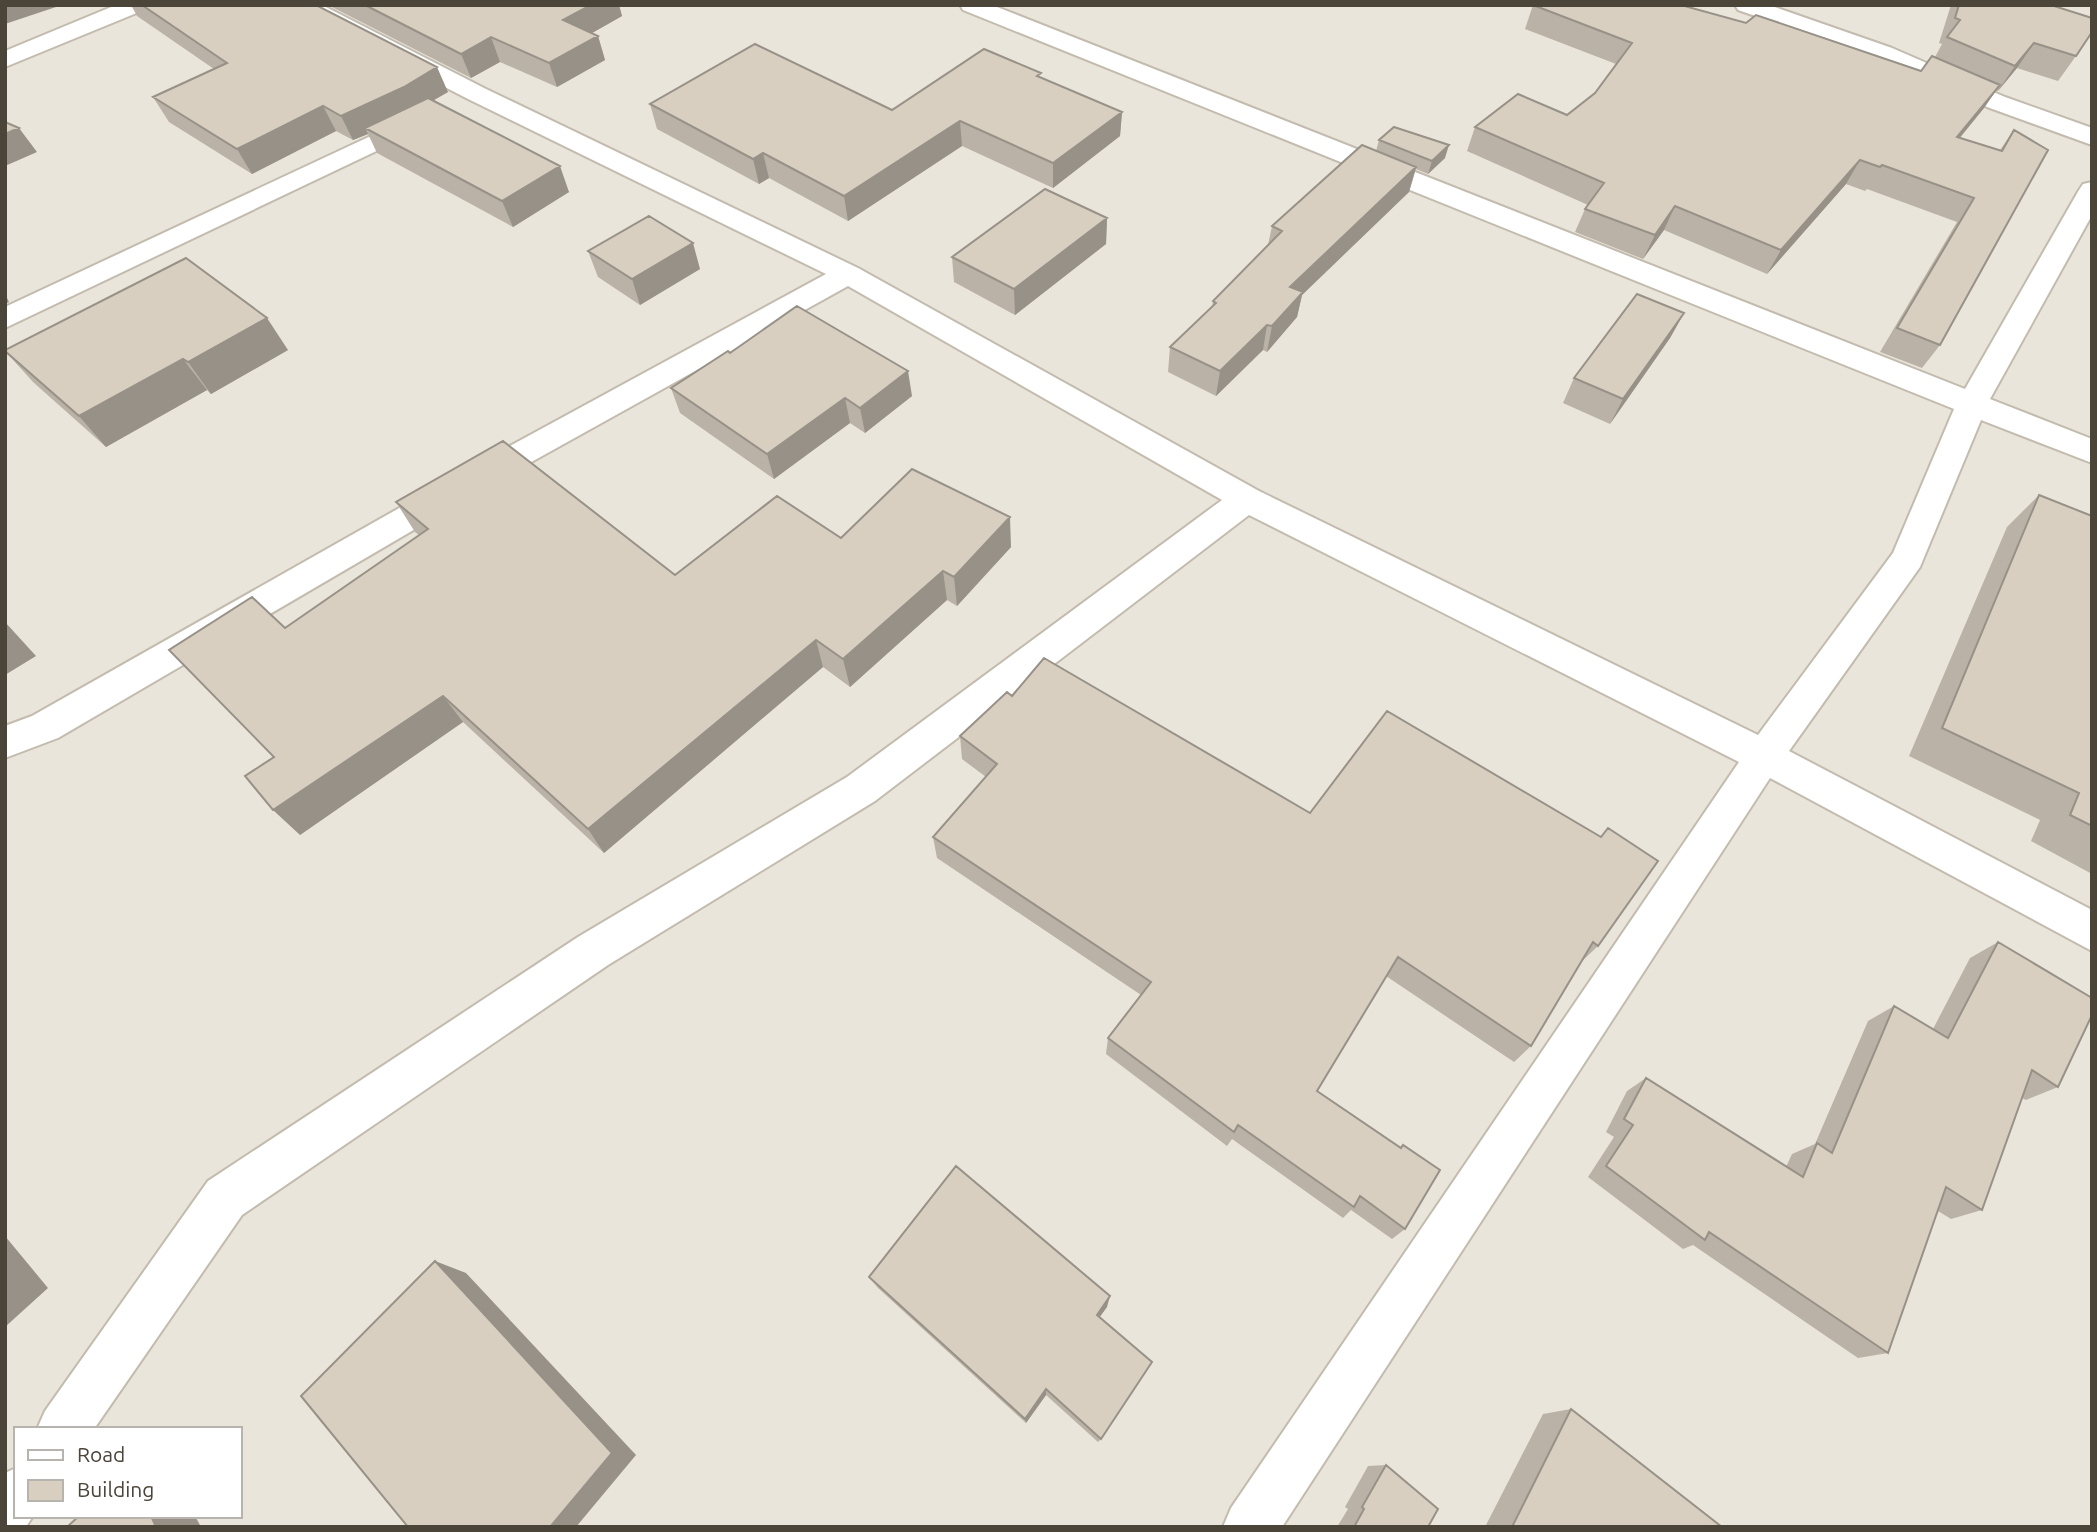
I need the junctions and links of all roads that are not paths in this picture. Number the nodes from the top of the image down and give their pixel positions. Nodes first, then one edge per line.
1 (136, 5) edge
2 (304, 5) edge
3 (971, 5) edge
4 (1746, 5) edge
5 (5, 60) edge
6 (456, 104) junction
7 (2092, 137) edge
8 (2092, 190) edge
9 (848, 274) junction
10 (5, 319) edge
11 (1971, 405) junction
12 (2092, 452) edge
13 (1247, 499) junction
14 (5, 742) edge
15 (1764, 757) junction
16 (2092, 932) edge
17 (64, 1427) edge
18 (1250, 1527) edge

1 - 5 street
2 - 6 street
3 - 11 street
4 - 7 street
6 - 9 street
6 - 10 street
8 - 11 street
9 - 13 street
9 - 14 street
11 - 12 street
11 - 15 street
13 - 15 street
13 - 17 street
15 - 16 street
15 - 18 street

